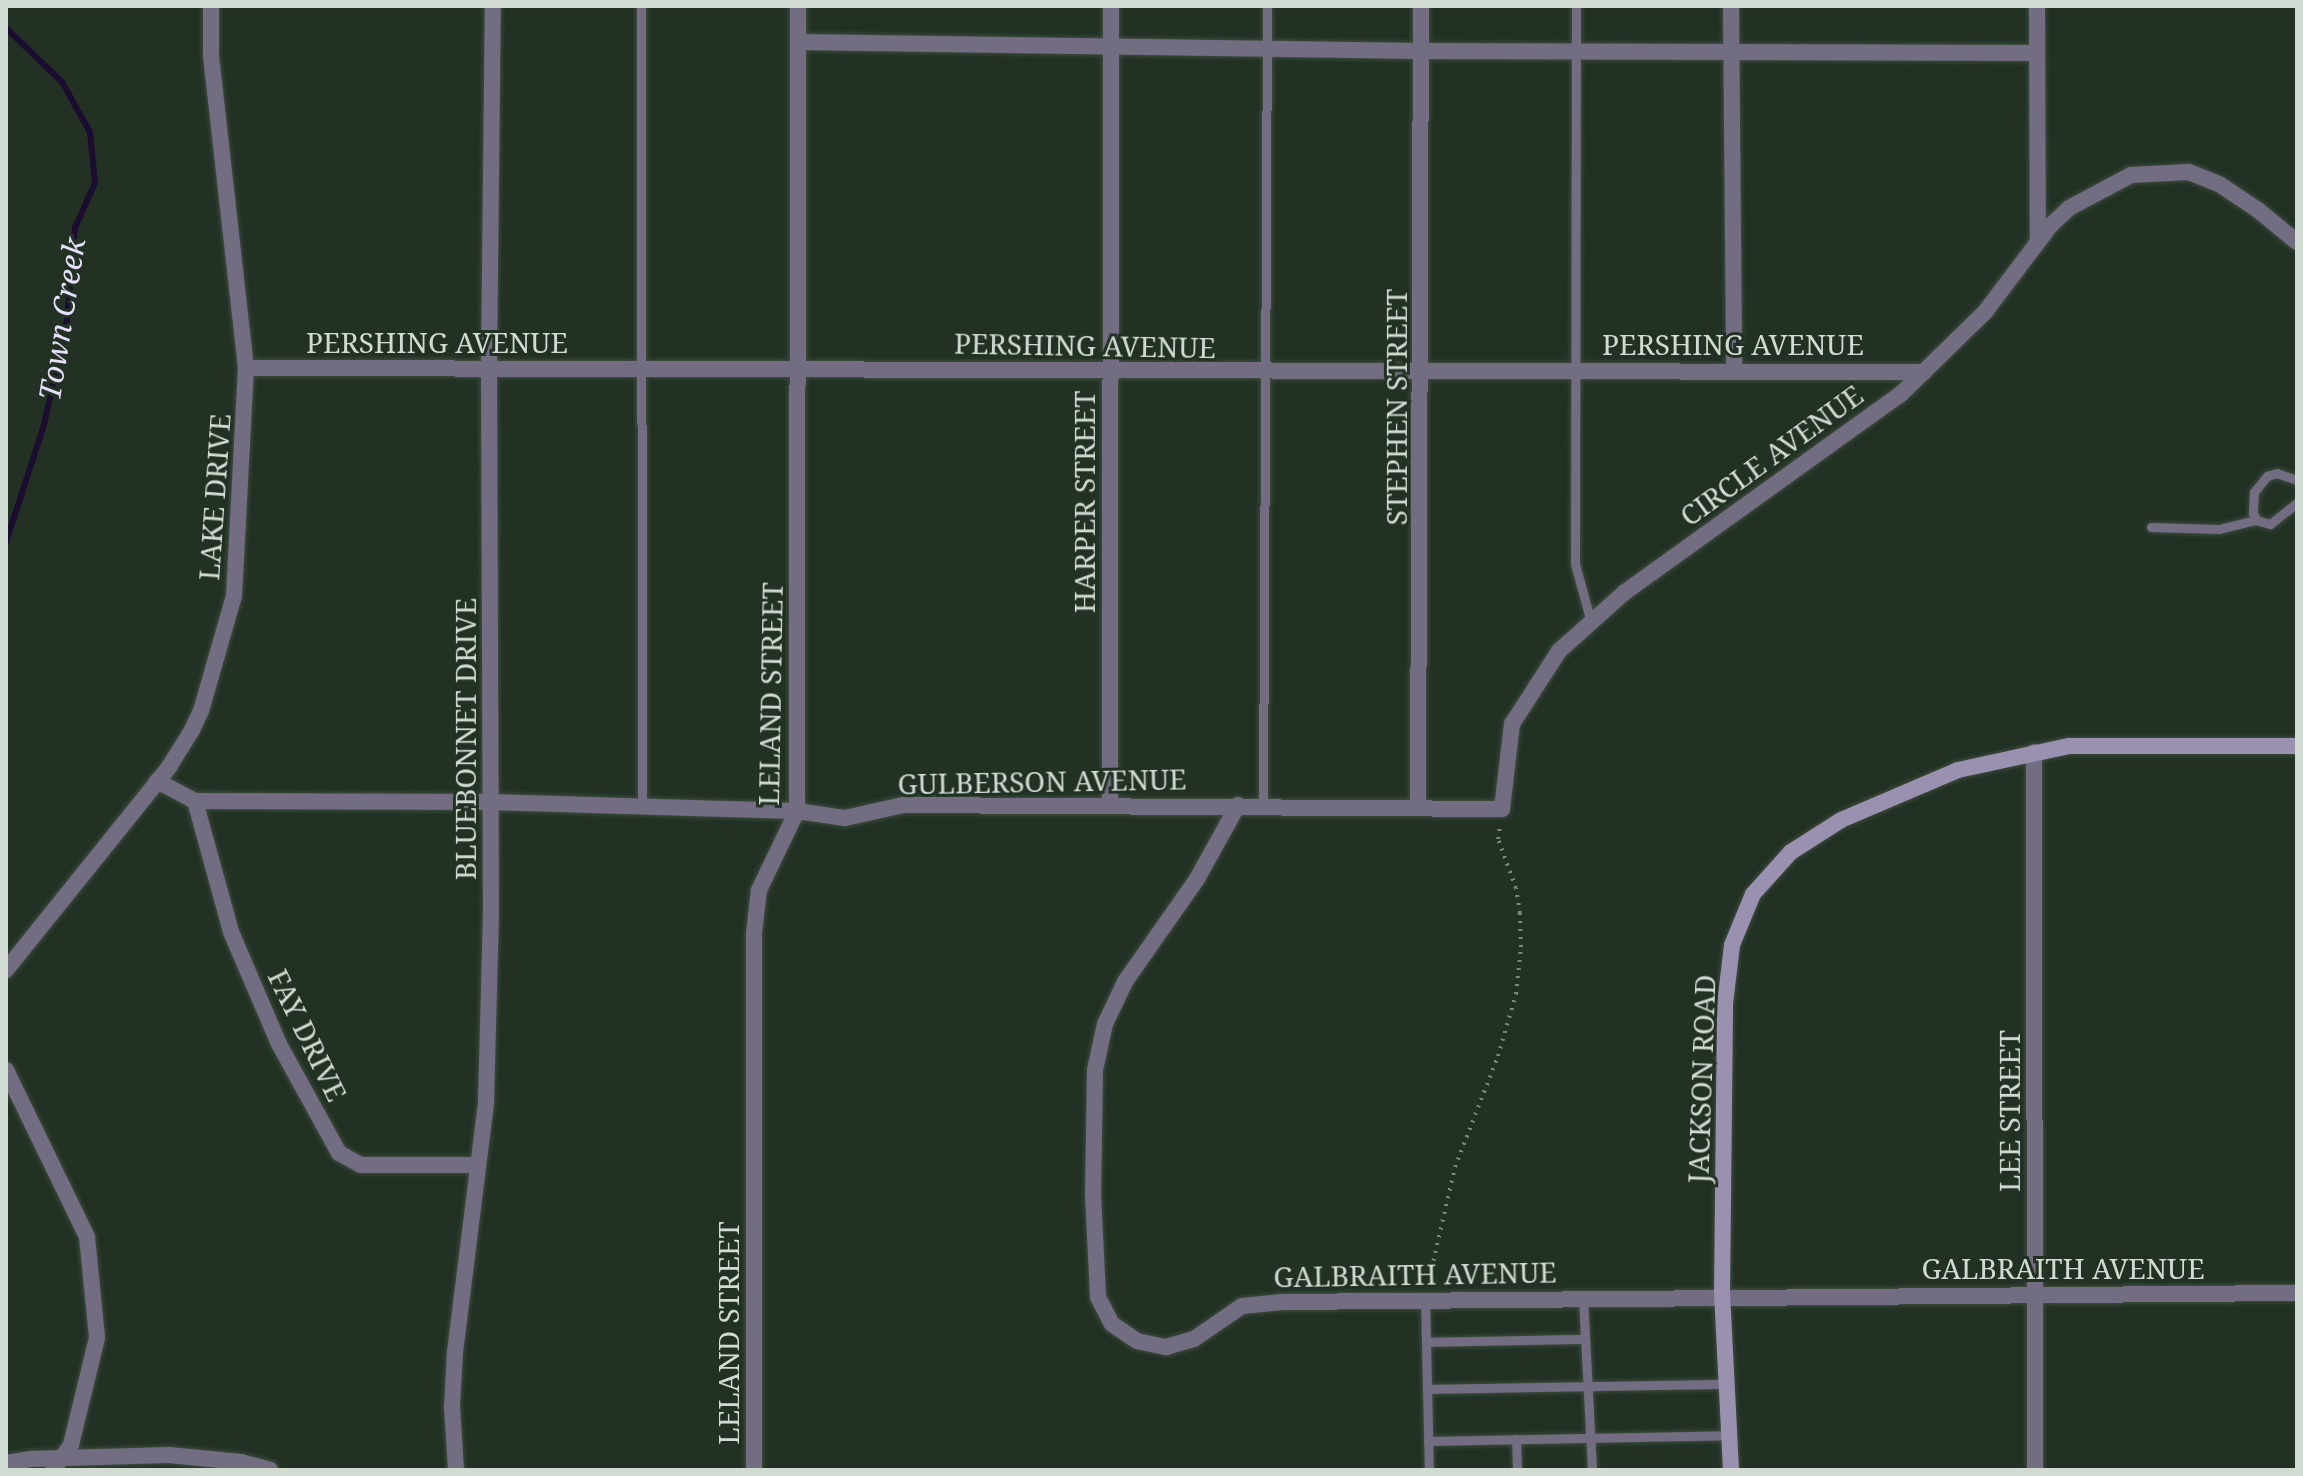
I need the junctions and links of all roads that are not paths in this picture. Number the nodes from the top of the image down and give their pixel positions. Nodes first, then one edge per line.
1 (211, 6) edge
2 (493, 6) edge
3 (641, 6) edge
4 (798, 6) edge
5 (1111, 6) edge
6 (1267, 6) edge
7 (1421, 6) edge
8 (1576, 6) edge
9 (1731, 6) edge
10 (2037, 6) edge
11 (798, 42) junction
12 (1110, 45) junction
13 (1266, 47) junction
14 (1422, 51) junction
15 (1576, 51) junction
16 (1731, 51) junction
17 (2037, 53) junction
18 (2038, 242) junction
19 (2297, 242) edge
20 (797, 367) junction
21 (246, 368) junction
22 (489, 368) junction
23 (642, 368) junction
24 (1734, 369) junction
25 (1576, 371) junction
26 (1109, 372) junction
27 (1265, 372) junction
28 (1423, 372) junction
29 (1924, 372) junction
30 (2297, 480) edge
31 (2297, 503) edge
32 (2256, 520) junction
33 (2151, 527) dead end
34 (1591, 622) junction
35 (2297, 746) edge
36 (2034, 752) junction
37 (157, 781) junction
38 (195, 801) junction
39 (490, 802) junction
40 (1238, 805) junction
41 (1263, 805) junction
42 (1110, 806) junction
43 (642, 807) junction
44 (1418, 808) junction
45 (1502, 809) joint
46 (797, 811) junction
47 (6, 970) edge
48 (6, 1070) edge
49 (478, 1165) junction
50 (2297, 1293) edge
51 (2036, 1294) junction
52 (1722, 1295) junction
53 (1583, 1297) junction
54 (1425, 1298) junction
55 (1585, 1339) junction
56 (1426, 1342) junction
57 (1727, 1384) junction
58 (1588, 1386) junction
59 (1427, 1389) junction
60 (1729, 1435) junction
61 (1591, 1438) junction
62 (1516, 1439) junction
63 (1428, 1441) junction
64 (6, 1463) edge
65 (57, 1464) edge
66 (270, 1470) edge
67 (456, 1470) edge
68 (754, 1470) edge
69 (1429, 1470) edge
70 (1517, 1470) edge
71 (1592, 1470) edge
72 (1731, 1470) edge
73 (2035, 1470) edge

1 - 21 street, LAKE DRIVE
2 - 22 street, BLUEBONNET DRIVE
3 - 23 lane
4 - 11 street, LELAND STREET
5 - 12 street, HARPER STREET
6 - 13 lane
7 - 14 street, STEPHEN STREET
8 - 15 lane
9 - 16 street
10 - 17 street
11 - 12 street
11 - 20 street, LELAND STREET
12 - 13 street
12 - 26 street, HARPER STREET
13 - 14 street
13 - 27 lane
14 - 15 street
14 - 28 street, STEPHEN STREET
15 - 16 street
15 - 25 lane
16 - 17 street
16 - 24 street
17 - 18 street
18 - 19 street, CIRCLE AVENUE
18 - 29 street, CIRCLE AVENUE
20 - 23 street, PERSHING AVENUE
20 - 26 street, PERSHING AVENUE
20 - 46 street, LELAND STREET
21 - 22 street, PERSHING AVENUE
21 - 37 street, LAKE DRIVE
22 - 23 street, PERSHING AVENUE
22 - 39 street, BLUEBONNET DRIVE
23 - 43 lane
24 - 25 street, PERSHING AVENUE
24 - 29 street, PERSHING AVENUE
25 - 28 street, PERSHING AVENUE
25 - 34 lane
26 - 27 street, PERSHING AVENUE
26 - 42 street, HARPER STREET
27 - 28 street, PERSHING AVENUE
27 - 41 lane
28 - 44 street, STEPHEN STREET
29 - 34 street, CIRCLE AVENUE
30 - 32 lane
31 - 32 lane
32 - 33 lane
34 - 45 street, CIRCLE AVENUE
35 - 36 street, JACKSON ROAD
36 - 51 street, LEE STREET
36 - 52 street, JACKSON ROAD
37 - 38 street, GULBERSON AVENUE
37 - 47 street, LAKE DRIVE
38 - 39 street, GULBERSON AVENUE
38 - 49 street, FAY DRIVE
39 - 43 street, GULBERSON AVENUE
39 - 49 street, BLUEBONNET DRIVE
40 - 41 street, GULBERSON AVENUE
40 - 42 street, GULBERSON AVENUE
40 - 54 street, GALBRAITH AVENUE
41 - 44 street, GULBERSON AVENUE
42 - 46 street, GULBERSON AVENUE
43 - 46 street, GULBERSON AVENUE
44 - 45 street, GULBERSON AVENUE
46 - 68 street, LELAND STREET
48 - 65 street
49 - 67 street, BLUEBONNET DRIVE
50 - 51 street, GALBRAITH AVENUE
51 - 52 street, GALBRAITH AVENUE
51 - 73 street, LEE STREET
52 - 53 street, GALBRAITH AVENUE
52 - 57 street, JACKSON ROAD
53 - 54 street, GALBRAITH AVENUE
53 - 55 lane
54 - 56 lane
55 - 56 lane
55 - 58 lane
56 - 59 lane
57 - 58 lane
57 - 60 street, JACKSON ROAD
58 - 59 lane
58 - 61 lane
59 - 63 lane
60 - 61 lane
60 - 72 street, JACKSON ROAD
61 - 62 lane
61 - 71 lane
62 - 63 lane
62 - 70 lane
63 - 69 lane
64 - 65 street
65 - 66 street

